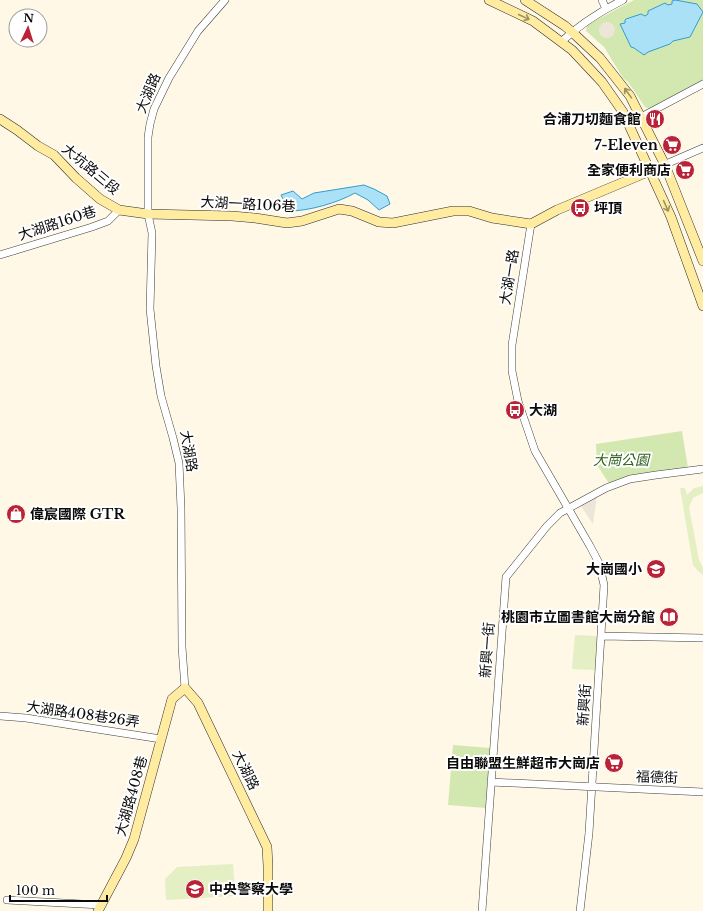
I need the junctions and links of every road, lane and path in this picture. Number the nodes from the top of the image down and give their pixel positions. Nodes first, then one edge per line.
1 (225, 0) edge
2 (489, 0) edge
3 (525, 0) edge
4 (602, 0) edge
5 (623, 0) edge
6 (606, 9) junction
7 (572, 32) junction
8 (561, 42) junction
9 (703, 84) edge
10 (641, 117) junction
11 (0, 119) edge
12 (703, 148) edge
13 (665, 165) junction
14 (650, 171) junction
15 (119, 210) junction
16 (148, 214) junction
17 (531, 224) junction
18 (0, 255) edge
19 (703, 261) edge
20 (703, 306) edge
21 (703, 469) edge
22 (569, 509) junction
23 (602, 636) junction
24 (703, 638) edge
25 (185, 688) junction
26 (0, 716) edge
27 (161, 739) junction
28 (491, 782) junction
29 (592, 788) junction
30 (703, 792) edge
31 (8, 900) dead end
32 (99, 908) edge
33 (268, 911) edge
34 (482, 911) edge
35 (580, 911) edge

1 - 16 street, 大湖路
2 -> 8 street
3 - 7 street
4 - 6 street
5 - 6 street
6 - 7 street
7 - 8 street
10 -> 7 street
8 - 14 street
9 - 10 street
10 - 13 street
11 - 15 street, 大坑路三段
12 - 13 street
13 - 14 street
13 - 19 street
14 - 17 street
14 -> 20 street
15 - 16 street, 大坑路三段
15 - 18 street, 大湖路160巷
16 - 17 street, 大湖一路106巷
16 - 25 street, 大湖路
17 - 22 street, 大湖一路
21 - 22 street, 新興一街
22 - 23 street, 新興街
22 - 28 street, 新興一街
23 - 24 street
23 - 29 street, 新興街
25 - 27 street, 大湖路408巷
25 - 33 street, 大湖路
26 - 27 street, 大湖路408巷26弄
27 - 32 street, 大湖路408巷
28 - 29 street, 福德街
28 - 34 street, 新興一街
29 - 30 street, 福德街
29 - 35 street, 新興街
31 - 32 street

